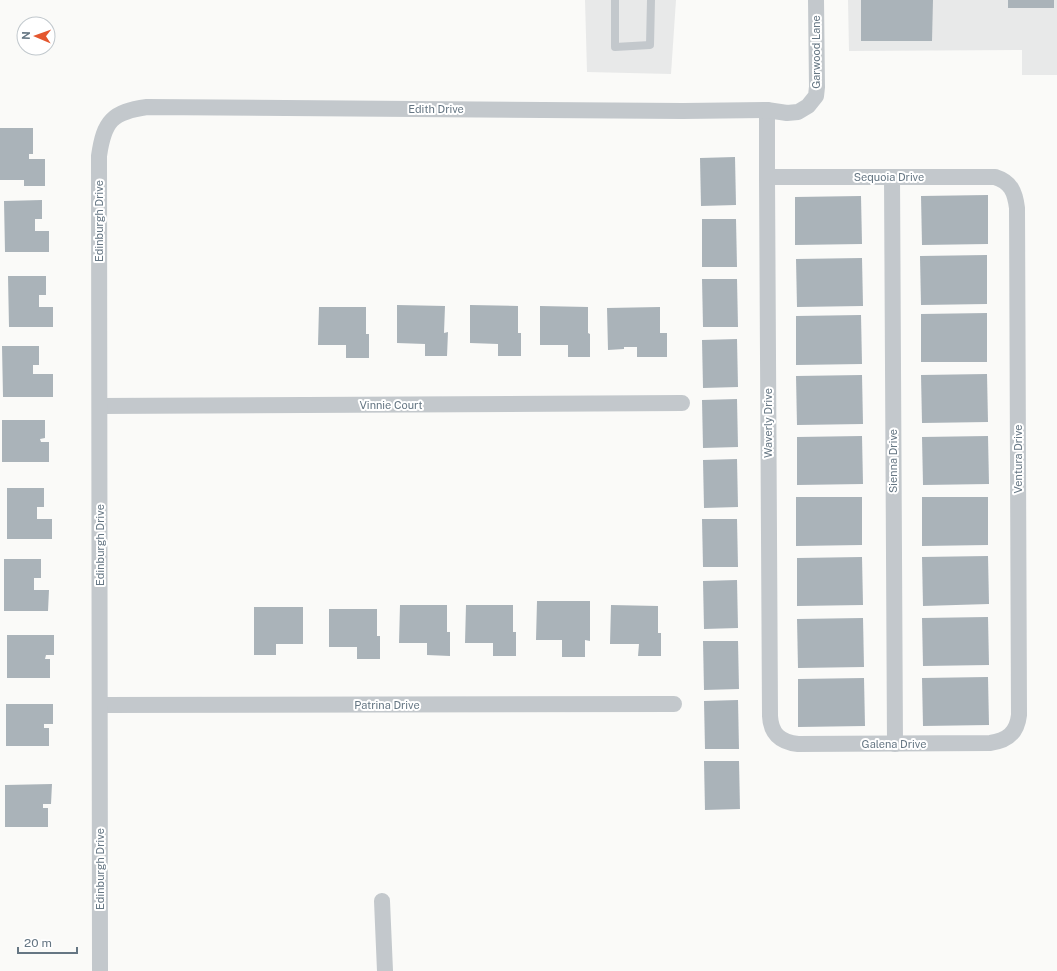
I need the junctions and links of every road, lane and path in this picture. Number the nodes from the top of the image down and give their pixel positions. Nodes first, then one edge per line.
1 (615, 0) edge
2 (651, 0) edge
3 (816, 0) edge
4 (767, 110) junction
5 (109, 122) joint
6 (766, 177) junction
7 (892, 177) junction
8 (1009, 185) joint
9 (682, 403) dead end
10 (100, 406) junction
11 (100, 704) junction
12 (674, 704) dead end
13 (1012, 733) joint
14 (776, 735) joint
15 (894, 744) junction
16 (382, 901) dead end
17 (100, 971) edge
18 (385, 971) edge

1 - 2 lane
3 - 4 street, Garwood Lane
4 - 5 street, Edith Drive
4 - 6 street, Waverly Drive
5 - 10 street, Edinburgh Drive
6 - 7 street, Sequoia Drive
6 - 14 street, Waverly Drive
7 - 8 street, Sequoia Drive
7 - 15 street, Sienna Drive
8 - 13 street, Ventura Drive
9 - 10 street, Vinnie Court
10 - 11 street, Edinburgh Drive
11 - 12 street, Patrina Drive
11 - 17 street, Edinburgh Drive
13 - 15 street, Galena Drive
14 - 15 street, Galena Drive
16 - 18 street

